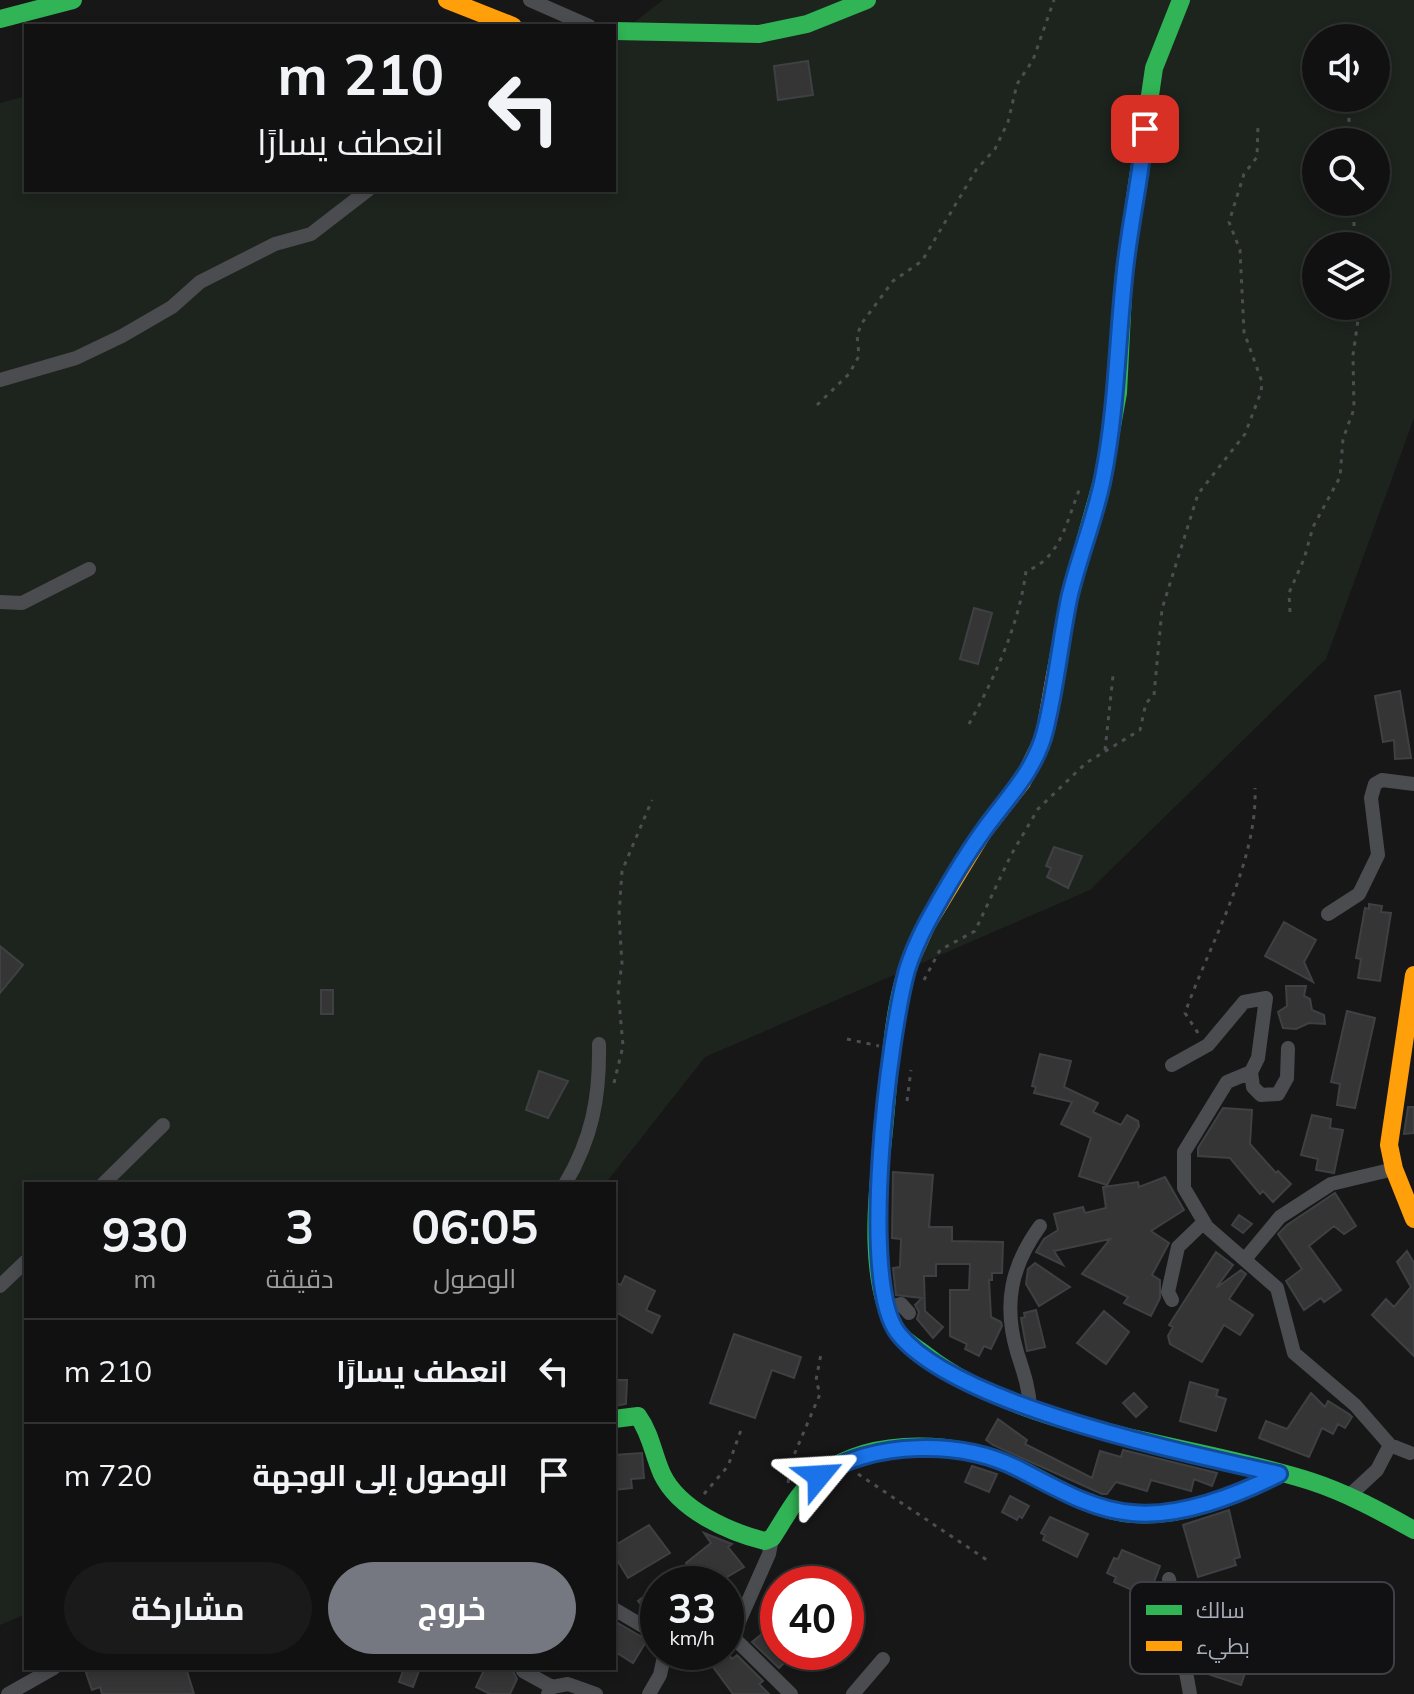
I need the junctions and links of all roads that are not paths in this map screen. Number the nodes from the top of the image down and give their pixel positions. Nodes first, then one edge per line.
1 (73, 0) edge
2 (447, 0) edge
3 (530, 0) edge
4 (867, 0) edge
5 (1181, 0) edge
6 (2, 15) edge
7 (508, 24) edge
8 (584, 24) edge
9 (618, 32) edge
10 (365, 192) edge
11 (0, 380) edge
12 (89, 569) dead end
13 (0, 602) edge
14 (1414, 784) edge
15 (1328, 914) dead end
16 (1414, 975) edge
17 (1412, 996) edge
18 (599, 1044) dead end
19 (1288, 1048) dead end
20 (1172, 1065) dead end
21 (1251, 1072) junction
22 (163, 1125) dead end
23 (1394, 1169) junction
24 (105, 1182) edge
25 (566, 1182) edge
26 (1414, 1219) edge
27 (1204, 1222) junction
28 (1040, 1226) dead end
29 (1246, 1258) junction
30 (24, 1263) edge
31 (0, 1286) edge
32 (1172, 1300) dead end
33 (886, 1308) junction
34 (909, 1313) dead end
35 (1030, 1407) junction
36 (616, 1419) edge
37 (1390, 1445) junction
38 (1410, 1453) dead end
39 (1279, 1474) junction
40 (1350, 1495) junction
41 (1414, 1530) edge
42 (772, 1538) junction
43 (1169, 1579) dead end
44 (1170, 1582) edge
45 (616, 1610) edge
46 (640, 1624) edge
47 (883, 1659) dead end
48 (50, 1670) edge
49 (661, 1670) edge
50 (523, 1671) dead end
51 (1186, 1674) edge
52 (550, 1691) edge
53 (8, 1694) edge
54 (596, 1694) edge
55 (649, 1694) edge
56 (791, 1694) edge
57 (853, 1694) edge
58 (1190, 1694) edge

1 - 6 street
2 - 7 street
3 - 8 street
4 - 9 street
5 - 33 street
10 - 11 street
12 - 13 street
14 - 15 street
16 - 17 street
17 - 23 street
18 - 25 street
19 - 21 street
20 - 21 street
21 - 27 street
22 - 24 street
23 - 26 street
23 - 29 street
27 - 29 street
27 - 32 street
28 - 35 street
29 - 37 street
30 - 31 street
33 - 34 street
33 - 35 street
35 - 39 street
36 - 42 street
37 - 38 street
37 - 40 street
39 - 40 street
39 - 42 street
40 - 41 street
42 - 56 street
43 - 44 street
45 - 46 street
47 - 57 street
48 - 53 street
49 - 55 street
50 - 52 street
51 - 58 street
52 - 54 street

